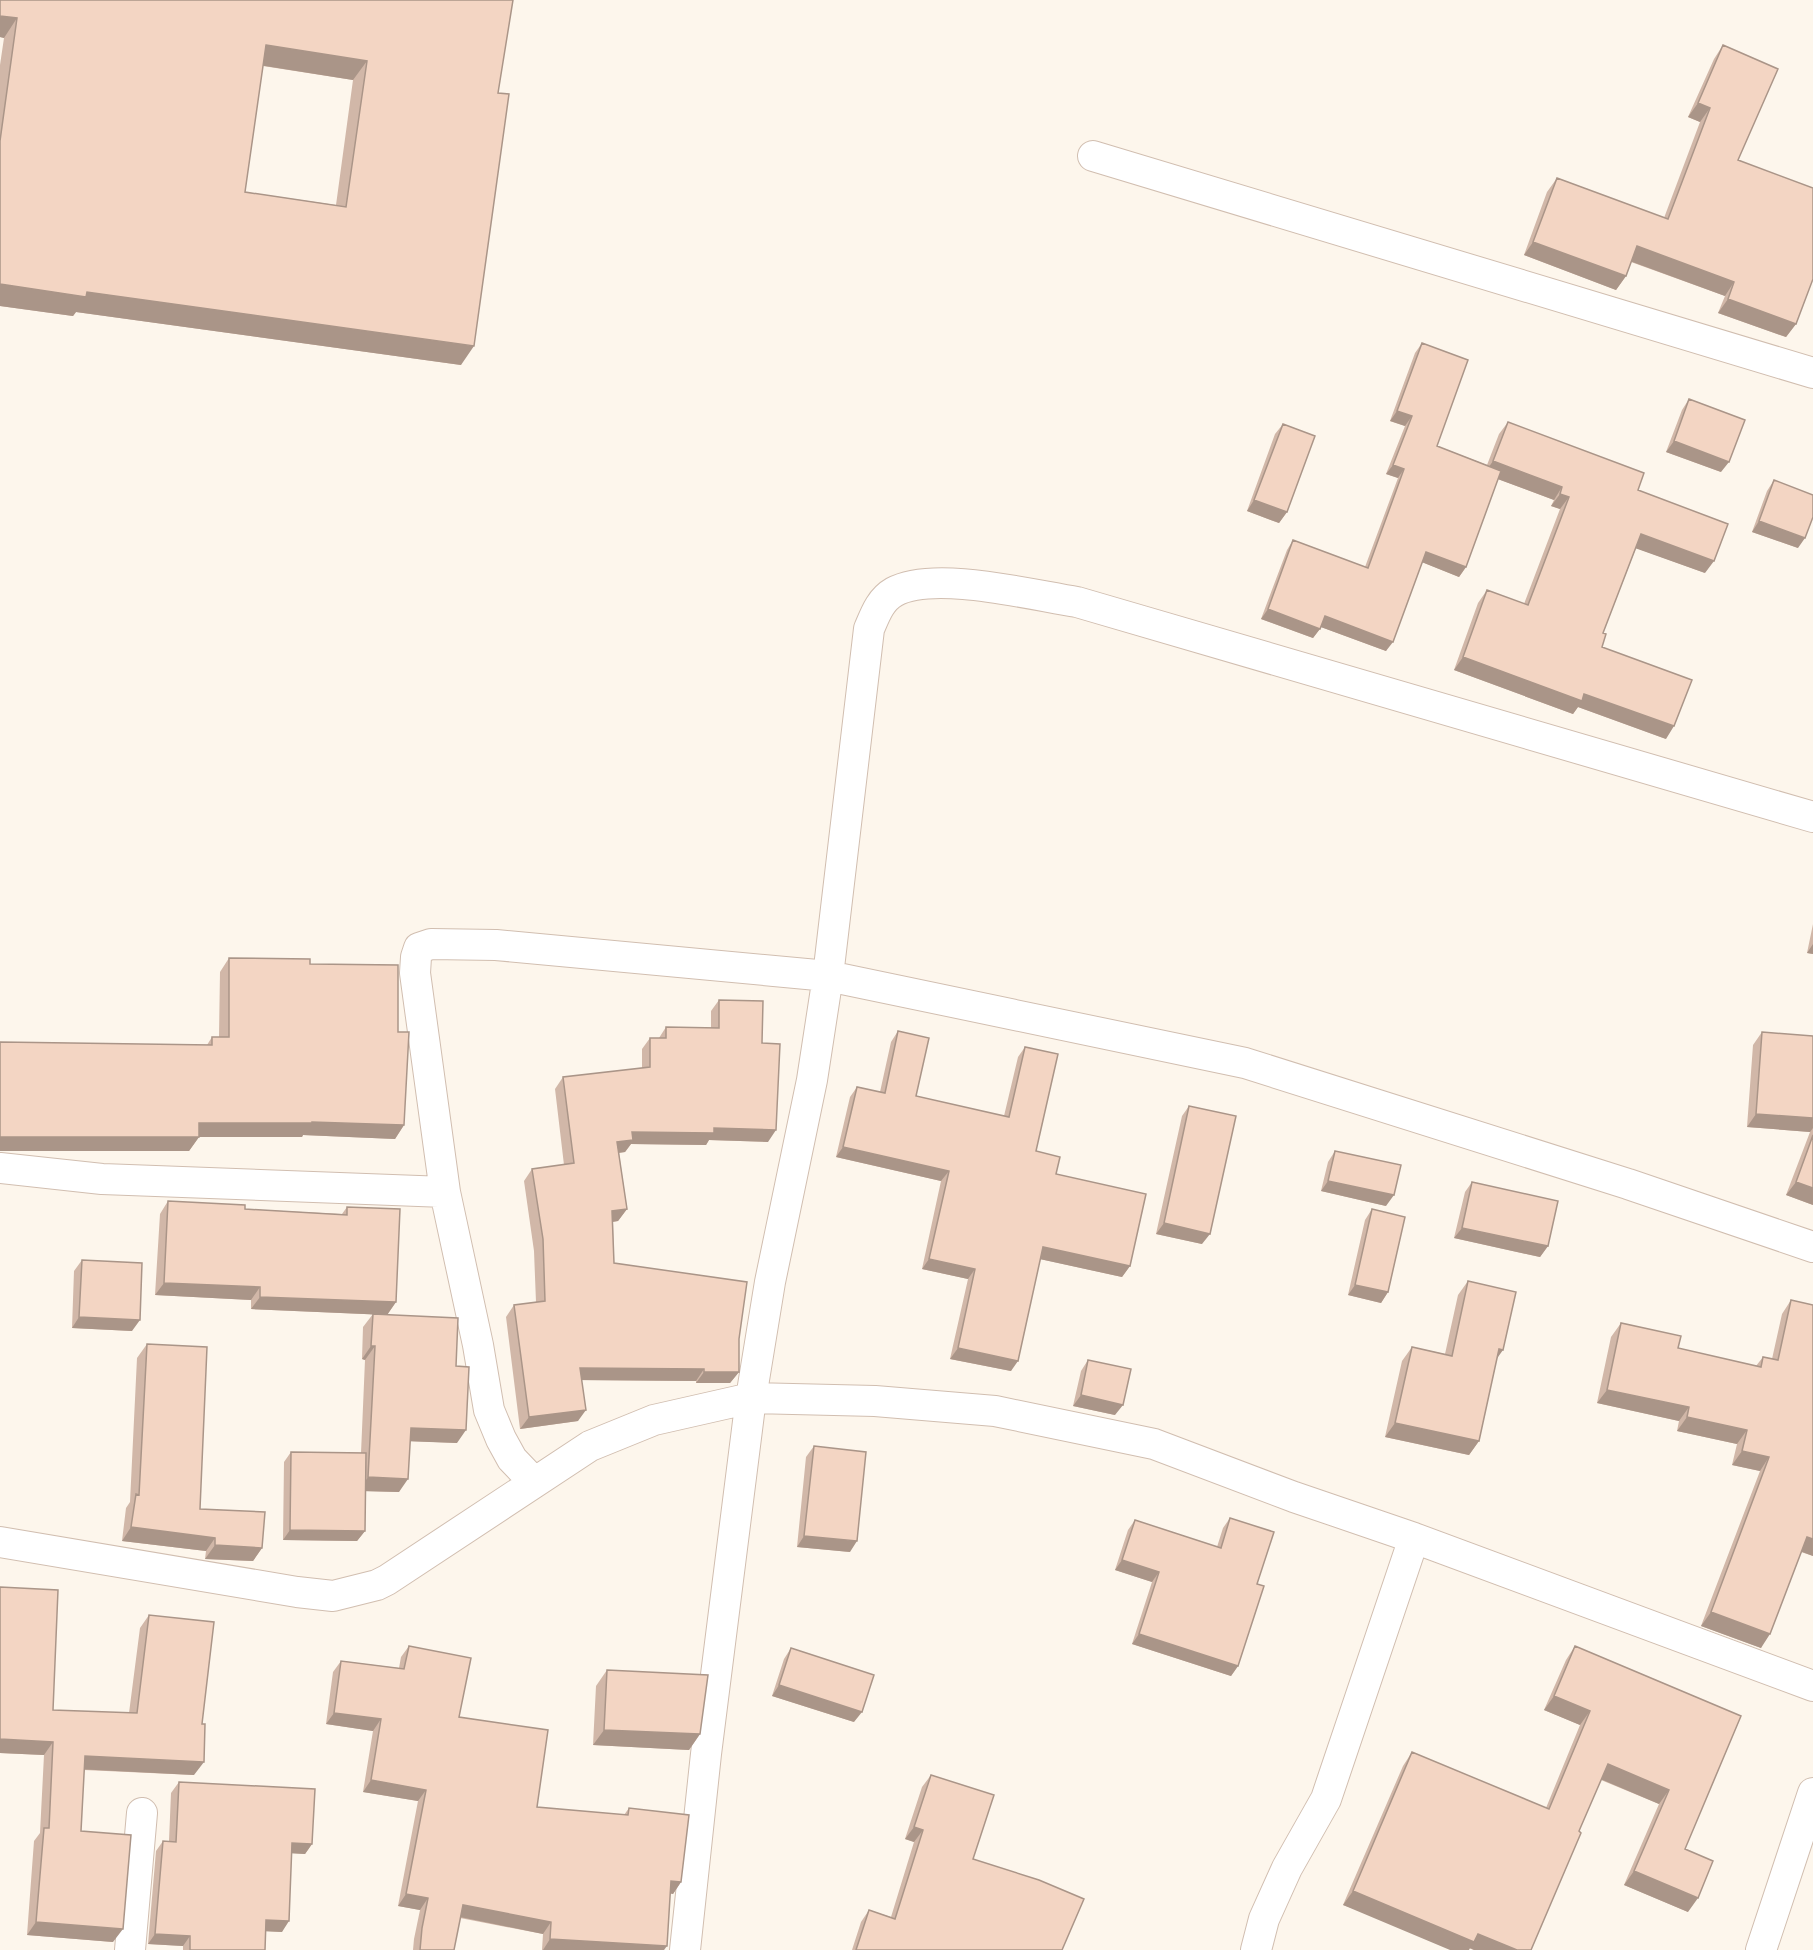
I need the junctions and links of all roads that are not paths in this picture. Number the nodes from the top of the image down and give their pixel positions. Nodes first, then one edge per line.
1 (1093, 156) dead end
2 (1813, 373) edge
3 (1813, 817) edge
4 (828, 976) junction
5 (0, 1168) edge
6 (445, 1192) junction
7 (1813, 1247) edge
8 (751, 1398) junction
9 (534, 1482) junction
10 (1414, 1538) junction
11 (0, 1542) edge
12 (1813, 1686) edge
13 (1813, 1793) edge
14 (141, 1813) dead end
15 (130, 1950) edge
16 (686, 1950) edge
17 (1256, 1950) edge
18 (1761, 1950) edge

1 - 2 street
3 - 4 street
4 - 6 street
4 - 7 street
4 - 8 street
5 - 6 street
6 - 9 street
8 - 9 street
8 - 10 street
8 - 16 street
9 - 11 street
10 - 12 street
10 - 17 street
13 - 18 street
14 - 15 street

